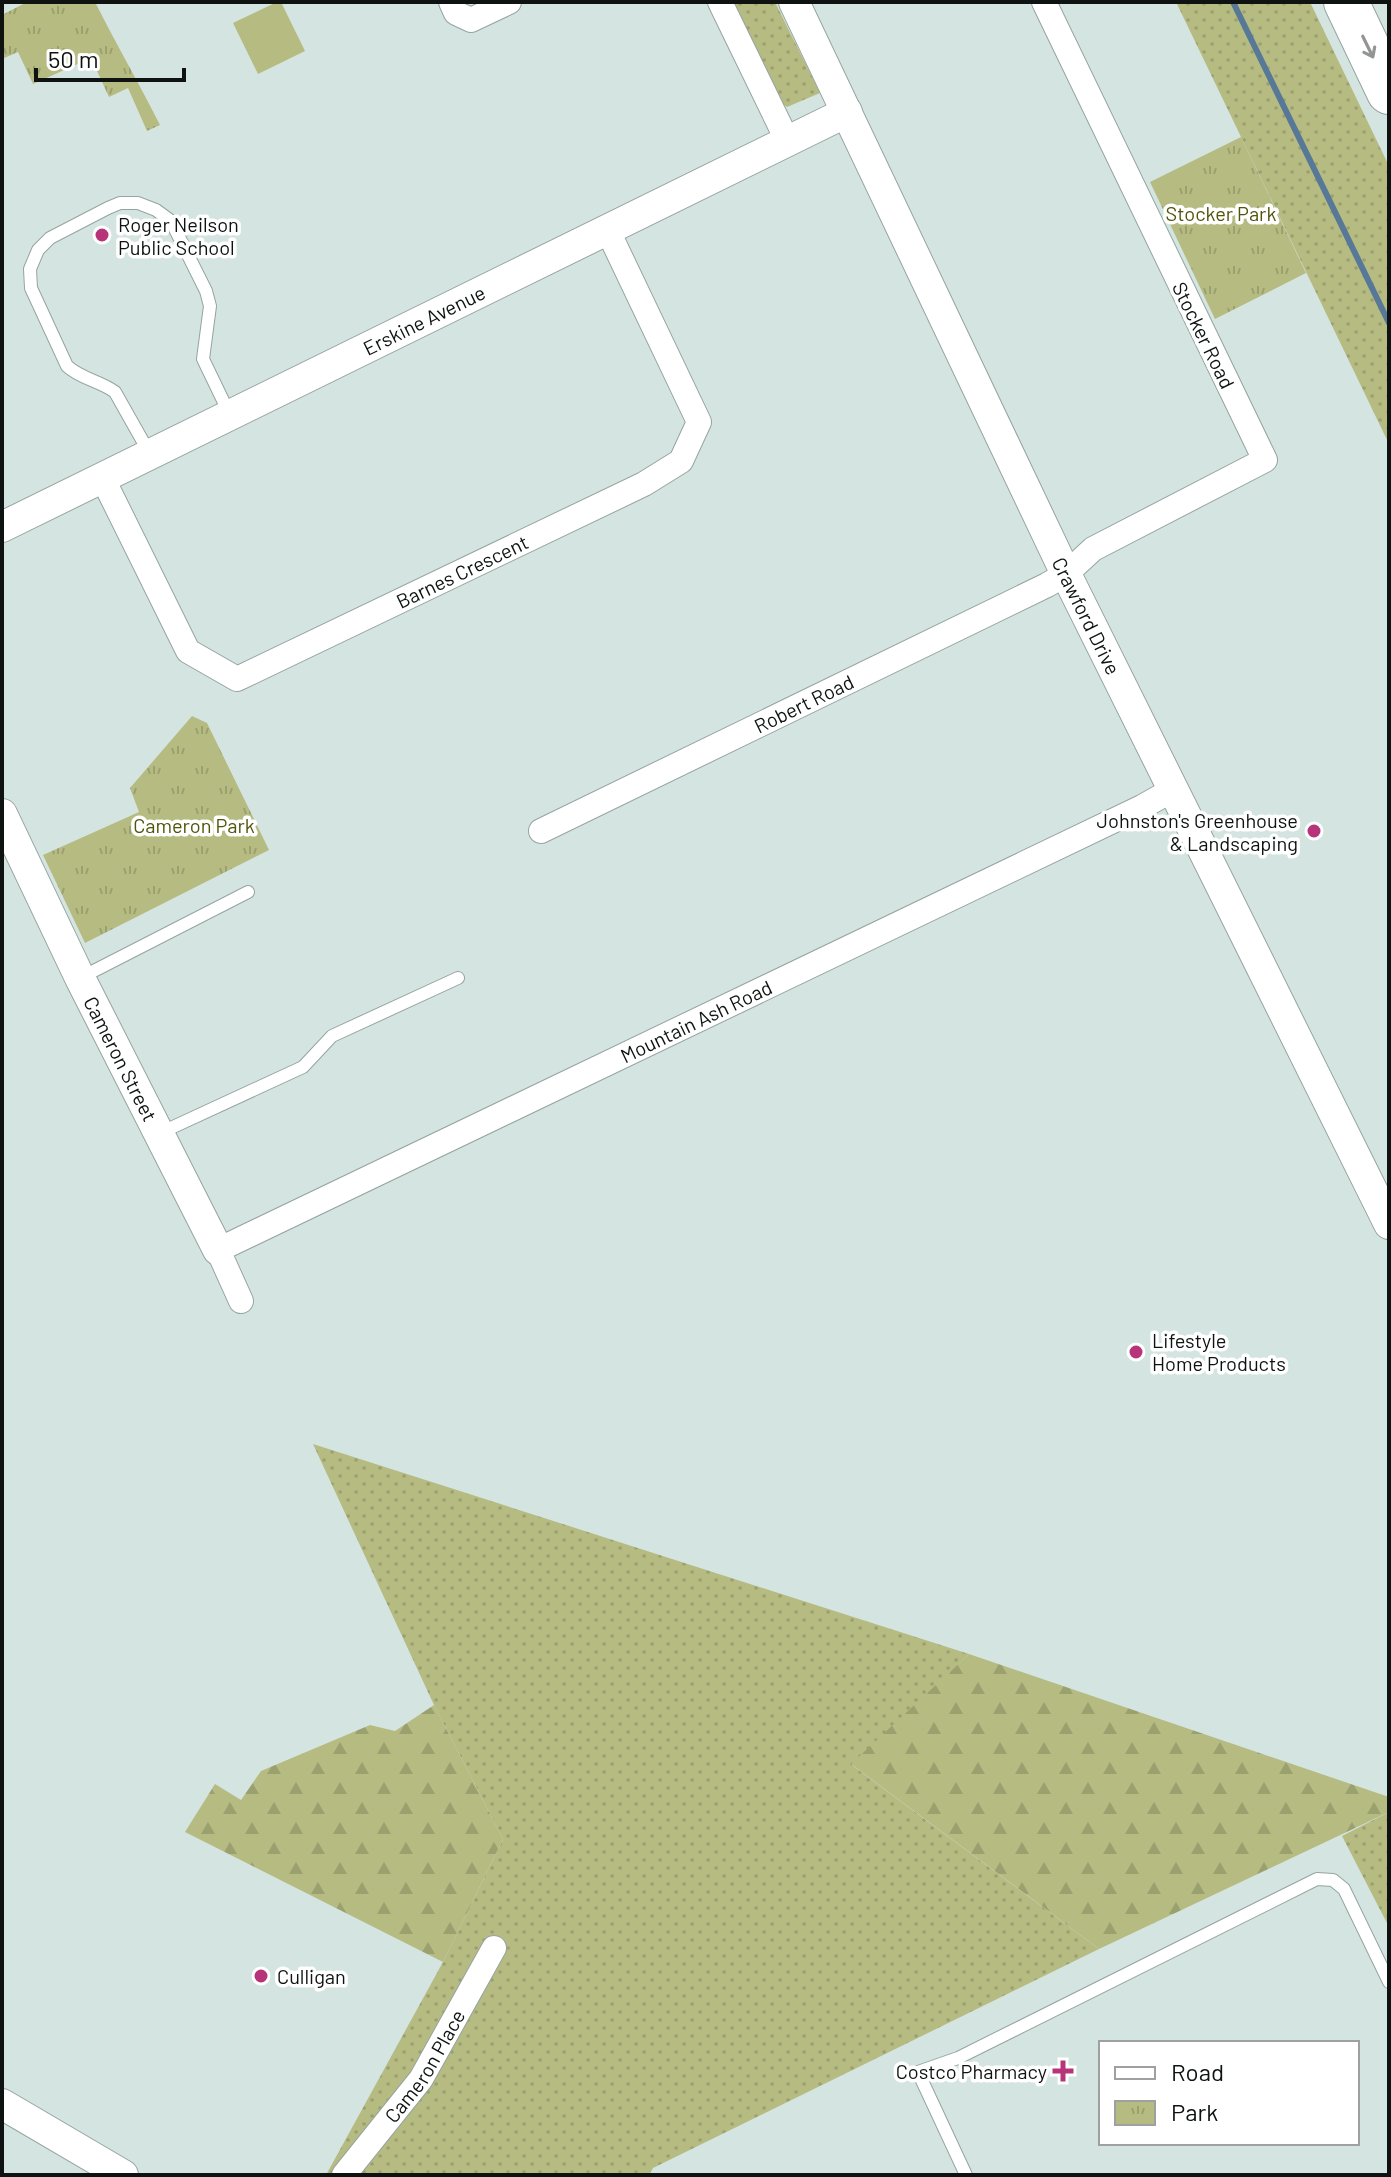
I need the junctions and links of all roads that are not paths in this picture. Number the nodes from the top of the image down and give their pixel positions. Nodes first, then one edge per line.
1 (451, 2) edge
2 (509, 2) edge
3 (720, 2) edge
4 (794, 2) edge
5 (1044, 2) edge
6 (1346, 2) edge
7 (1389, 92) edge
8 (847, 112) junction
9 (788, 142) junction
10 (608, 231) junction
11 (230, 415) junction
12 (150, 454) junction
13 (102, 477) junction
14 (2, 527) edge
15 (1066, 574) junction
16 (1174, 789) junction
17 (2, 814) edge
18 (541, 831) dead end
19 (248, 892) dead end
20 (80, 978) junction
21 (458, 978) dead end
22 (160, 1133) junction
23 (1389, 1224) edge
24 (218, 1250) junction
25 (241, 1301) dead end
26 (494, 1948) dead end
27 (1389, 1982) edge
28 (2, 2104) edge
29 (123, 2175) edge
30 (344, 2175) edge
31 (966, 2175) edge

1 - 2 street
3 - 9 street
4 - 8 street, Crawford Drive
5 - 15 street, Stocker Road
6 -> 7 highway
8 - 9 street, Erskine Avenue
8 - 15 street, Crawford Drive
9 - 10 street, Erskine Avenue
10 - 11 street, Erskine Avenue
10 - 13 street, Barnes Crescent
11 - 12 street, Erskine Avenue
11 - 12 lane
12 - 13 street, Erskine Avenue
13 - 14 street, Erskine Avenue
15 - 16 street, Crawford Drive
15 - 18 street, Robert Road
16 - 23 street, Crawford Drive
16 - 24 street, Mountain Ash Road
17 - 20 street, Cameron Street
19 - 20 lane
20 - 22 street, Cameron Street
21 - 22 lane
22 - 24 street, Cameron Street
24 - 25 street, Cameron Street
26 - 30 street, Cameron Place
27 - 31 lane
28 - 29 street

